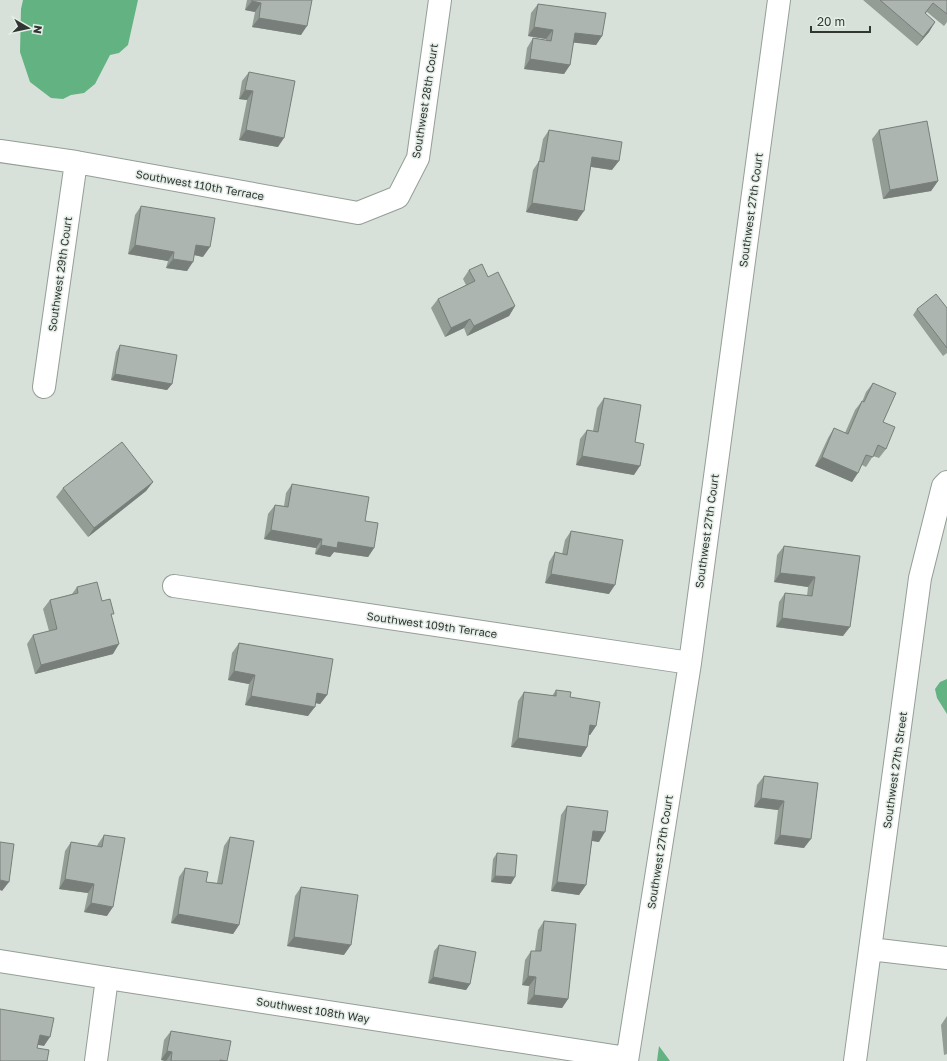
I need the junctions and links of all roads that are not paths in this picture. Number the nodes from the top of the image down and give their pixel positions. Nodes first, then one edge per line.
1 (440, 0) edge
2 (779, 0) edge
3 (0, 151) edge
4 (76, 162) junction
5 (398, 197) joint
6 (44, 387) dead end
7 (947, 482) edge
8 (174, 586) dead end
9 (690, 663) junction
10 (870, 949) junction
11 (947, 958) edge
12 (0, 961) edge
13 (107, 978) junction
14 (627, 1060) edge
15 (96, 1061) edge
16 (855, 1061) edge

1 - 5 street, Southwest 28th Court
2 - 9 street, Southwest 27th Court
3 - 4 street, Southwest 110th Terrace
4 - 5 street, Southwest 110th Terrace
4 - 6 street, Southwest 29th Court
7 - 10 street, Southwest 27th Street
8 - 9 street, Southwest 109th Terrace
9 - 14 street, Southwest 27th Court
10 - 11 street
10 - 16 street, Southwest 27th Street
12 - 13 street, Southwest 108th Way
13 - 14 street, Southwest 108th Way
13 - 15 street

